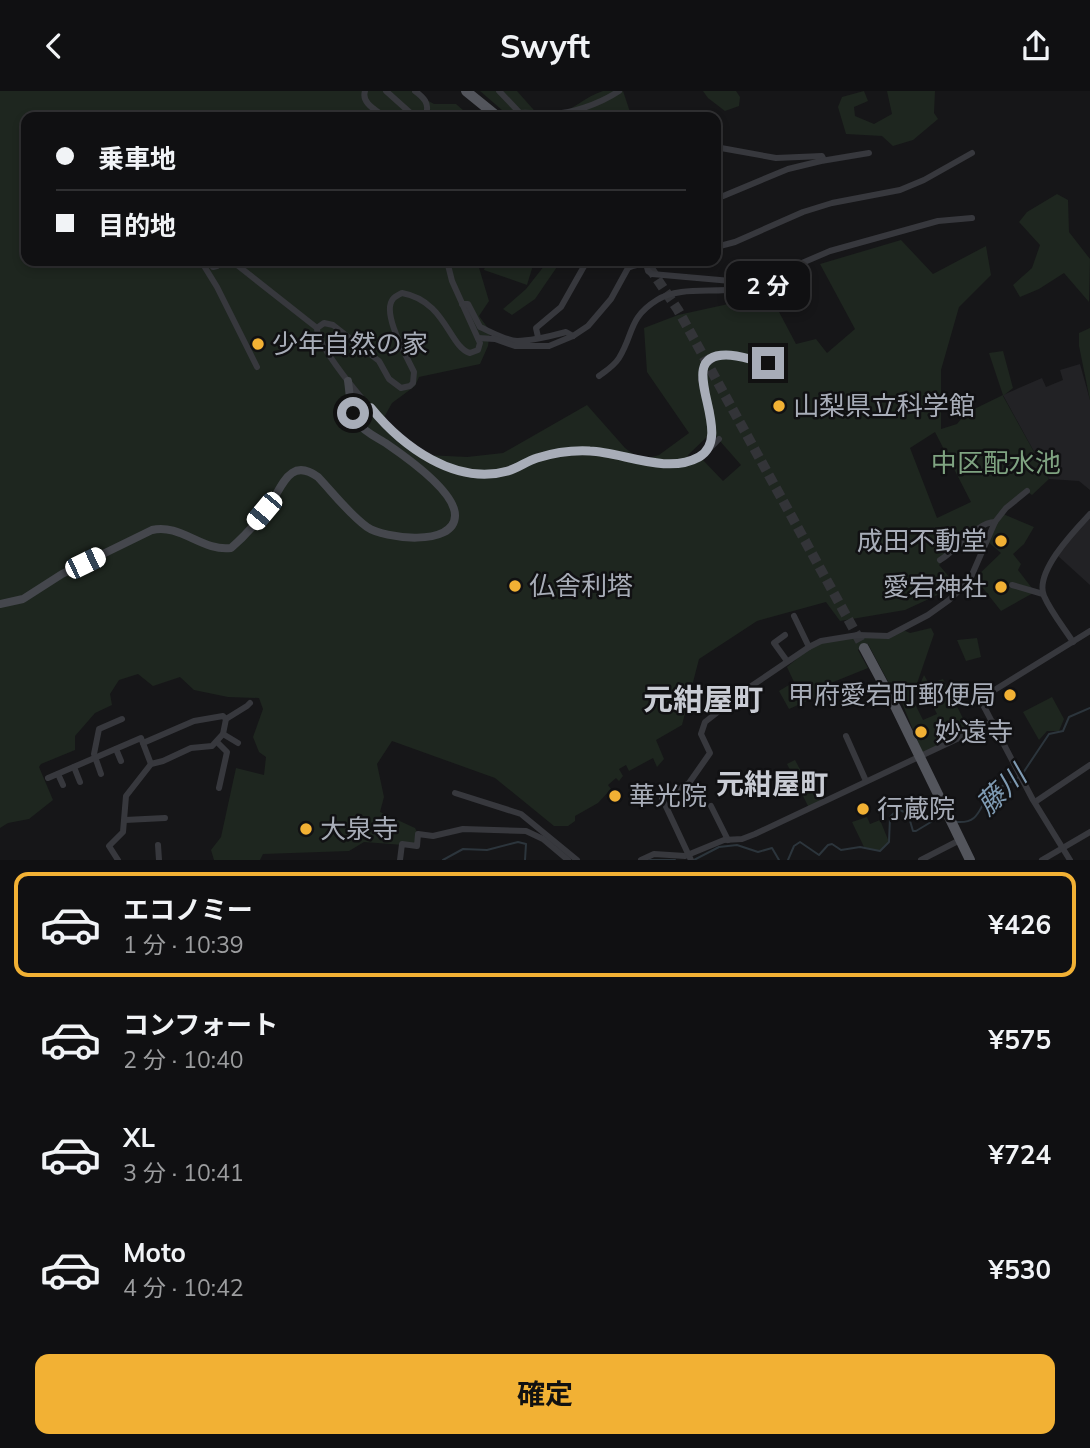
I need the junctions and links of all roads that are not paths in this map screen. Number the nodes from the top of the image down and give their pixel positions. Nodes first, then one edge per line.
1 (365, 91) edge
2 (386, 91) edge
3 (415, 91) edge
4 (466, 91) edge
5 (499, 91) edge
6 (619, 91) edge
7 (379, 112) edge
8 (409, 112) edge
9 (426, 112) edge
10 (492, 112) edge
11 (519, 112) edge
12 (562, 112) edge
13 (721, 148) dead end
14 (869, 153) dead end
15 (972, 153) dead end
16 (824, 160) junction
17 (721, 196) edge
18 (972, 218) dead end
19 (721, 246) edge
20 (204, 266) edge
21 (238, 266) edge
22 (448, 266) edge
23 (584, 266) edge
24 (631, 266) edge
25 (647, 266) edge
26 (763, 277) junction
27 (462, 304) junction
28 (317, 328) junction
29 (573, 336) junction
30 (538, 337) junction
31 (478, 338) junction
32 (768, 363) dead end
33 (257, 366) dead end
34 (599, 376) dead end
35 (348, 381) junction
36 (371, 408) junction
37 (358, 423) junction
38 (719, 439) dead end
39 (708, 450) junction
40 (1027, 491) dead end
41 (1090, 514) edge
42 (995, 522) junction
43 (940, 559) dead end
44 (1013, 585) dead end
45 (1043, 594) junction
46 (0, 604) edge
47 (794, 616) dead end
48 (1090, 631) edge
49 (786, 635) dead end
50 (1073, 642) junction
51 (809, 647) junction
52 (864, 647) tunnel mouth
53 (787, 661) junction
54 (250, 703) dead end
55 (122, 719) dead end
56 (226, 719) junction
57 (993, 722) junction
58 (239, 733) dead end
59 (223, 734) junction
60 (846, 736) dead end
61 (217, 742) junction
62 (143, 743) junction
63 (116, 749) junction
64 (920, 757) junction
65 (95, 758) junction
66 (121, 761) dead end
67 (151, 764) junction
68 (1090, 765) edge
69 (74, 767) junction
70 (58, 774) junction
71 (101, 774) dead end
72 (48, 778) dead end
73 (866, 781) junction
74 (80, 782) dead end
75 (63, 785) dead end
76 (219, 788) dead end
77 (455, 793) dead end
78 (1035, 802) junction
79 (711, 806) dead end
80 (165, 818) dead end
81 (125, 820) junction
82 (1090, 832) edge
83 (728, 840) junction
84 (960, 840) junction
85 (158, 845) dead end
86 (1063, 848) junction
87 (690, 857) edge
88 (118, 860) edge
89 (159, 860) edge
90 (400, 860) edge
91 (568, 860) edge
92 (578, 860) edge
93 (641, 860) edge
94 (921, 860) edge
95 (970, 860) edge
96 (1042, 860) edge
97 (1070, 860) edge

1 - 7 street
2 - 8 street
3 - 9 street
4 - 10 main road
5 - 11 street
6 - 12 street
13 - 16 street
14 - 16 street
15 - 19 street
16 - 17 street
18 - 26 street
20 - 33 street
21 - 28 street
22 - 27 street
23 - 30 street
24 - 29 street
25 - 26 street
26 - 34 street
27 - 30 street
27 - 31 street
28 - 31 street
28 - 35 street
29 - 30 street
29 - 31 street
32 - 39 street
35 - 36 street
35 - 37 main road
36 - 37 street
36 - 39 street
37 - 46 main road
38 - 39 street
40 - 42 street
41 - 45 street
42 - 43 street
42 - 51 street
44 - 45 street
45 - 50 street
47 - 51 street
48 - 50 street
49 - 53 street
50 - 57 street
51 - 53 street
52 - 64 main road
53 - 87 street
54 - 56 street
55 - 65 street
56 - 59 street
56 - 62 street
57 - 64 street
57 - 78 street
58 - 59 street
59 - 61 street
60 - 73 street
61 - 67 street
61 - 76 street
62 - 63 street
62 - 67 street
63 - 65 street
63 - 66 street
64 - 73 street
64 - 84 main road
65 - 69 street
65 - 71 street
67 - 81 street
68 - 78 street
69 - 70 street
69 - 74 street
70 - 72 street
70 - 75 street
73 - 83 street
77 - 92 street
78 - 86 street
79 - 83 street
80 - 81 street
81 - 88 street
82 - 86 street
83 - 87 street
84 - 94 street
84 - 95 main road
85 - 89 street
86 - 96 street
86 - 97 street
87 - 93 street
90 - 91 street

